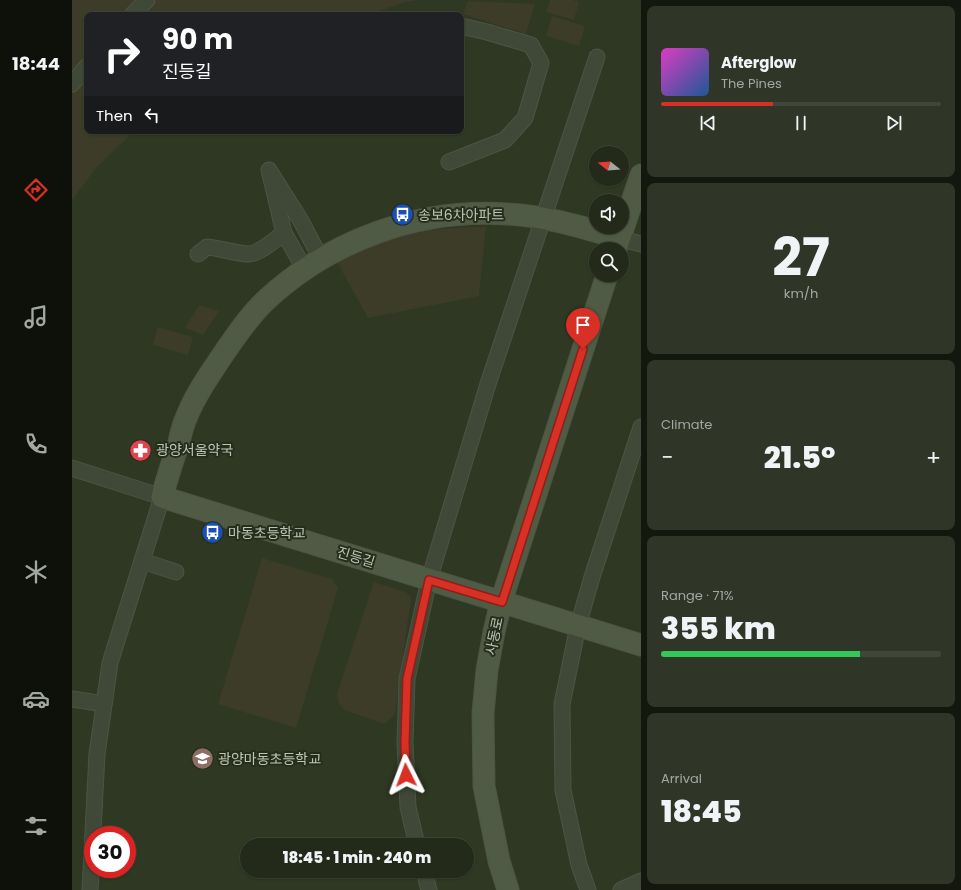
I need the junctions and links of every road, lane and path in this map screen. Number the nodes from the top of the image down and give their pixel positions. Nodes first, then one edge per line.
1 (147, 0) edge
2 (135, 12) edge
3 (464, 27) edge
4 (597, 57) dead end
5 (84, 70) edge
6 (72, 84) edge
7 (449, 162) dead end
8 (641, 175) edge
9 (543, 217) junction
10 (284, 233) junction
11 (615, 242) edge
12 (618, 242) edge
13 (629, 243) edge
14 (641, 244) edge
15 (198, 254) dead end
16 (313, 265) junction
17 (605, 282) edge
18 (641, 427) edge
19 (72, 468) edge
20 (162, 497) junction
21 (142, 561) junction
22 (176, 572) dead end
23 (429, 580) junction
24 (502, 602) junction
25 (578, 626) junction
26 (641, 645) edge
27 (72, 699) edge
28 (104, 704) junction
29 (415, 838) edge
30 (426, 878) edge
31 (641, 881) edge
32 (90, 890) edge
33 (429, 890) edge
34 (508, 890) edge
35 (588, 890) edge
36 (621, 890) edge

1 - 2 street
3 - 7 street
4 - 9 street
5 - 6 street
8 - 12 street
9 - 11 street
9 - 16 street
9 - 23 street
10 - 15 street
10 - 16 street
10 - 16 street
13 - 14 street
16 - 20 street
17 - 24 street, 사동로
18 - 25 street
19 - 20 street, 진등길
20 - 21 street
20 - 23 street, 진등길
21 - 22 street
21 - 28 street
23 - 24 street, 진등길
23 - 29 street
24 - 25 street, 진등길
24 - 34 street, 사동로
25 - 26 street, 진등길
25 - 35 street
27 - 28 street
28 - 32 street
30 - 33 street
31 - 36 street

